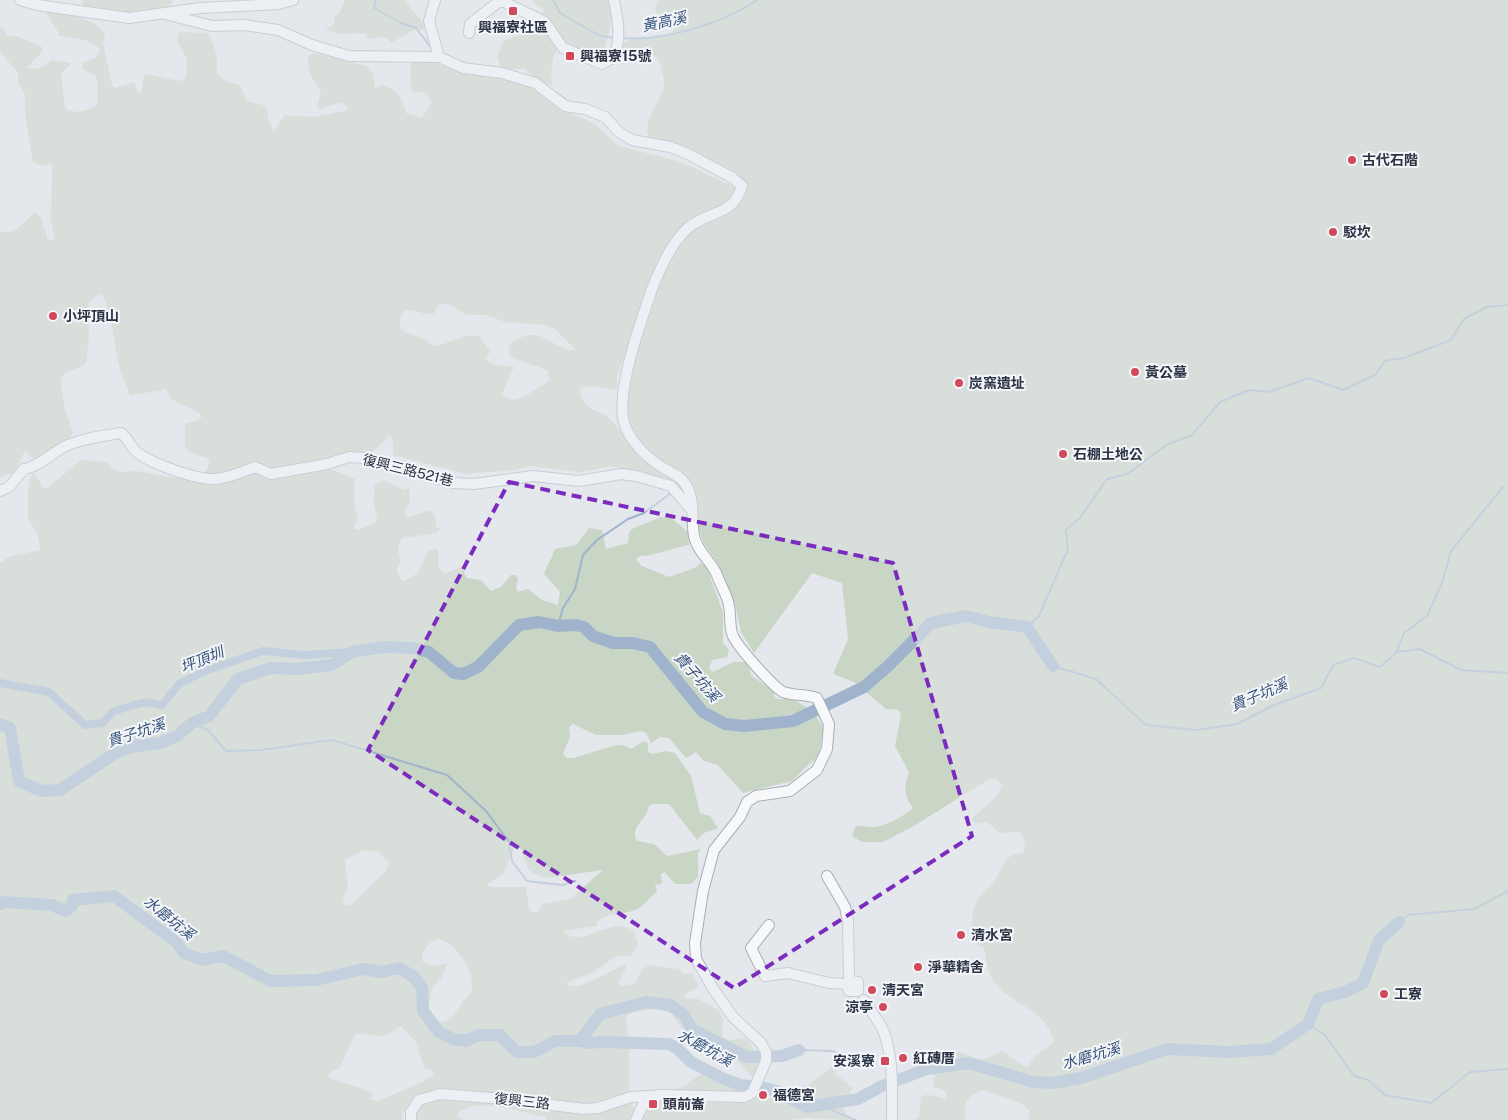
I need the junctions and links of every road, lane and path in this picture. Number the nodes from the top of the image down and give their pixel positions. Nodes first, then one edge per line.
1 (20, 0) edge
2 (293, 0) edge
3 (435, 0) edge
4 (500, 0) edge
5 (614, 0) edge
6 (165, 14) junction
7 (469, 34) dead end
8 (439, 57) junction
9 (0, 491) edge
10 (690, 508) junction
11 (827, 876) dead end
12 (769, 925) dead end
13 (864, 1000) dead end
14 (646, 1098) junction
15 (412, 1120) edge
16 (636, 1120) edge
17 (892, 1120) edge

1 - 6 street
2 - 6 street
3 - 8 street
4 - 5 street
4 - 7 street
6 - 8 street
8 - 10 street
9 - 10 street, 復興三路521巷
10 - 14 street, 復興三路
11 - 12 street
13 - 17 street
14 - 15 street, 復興三路
14 - 16 street

